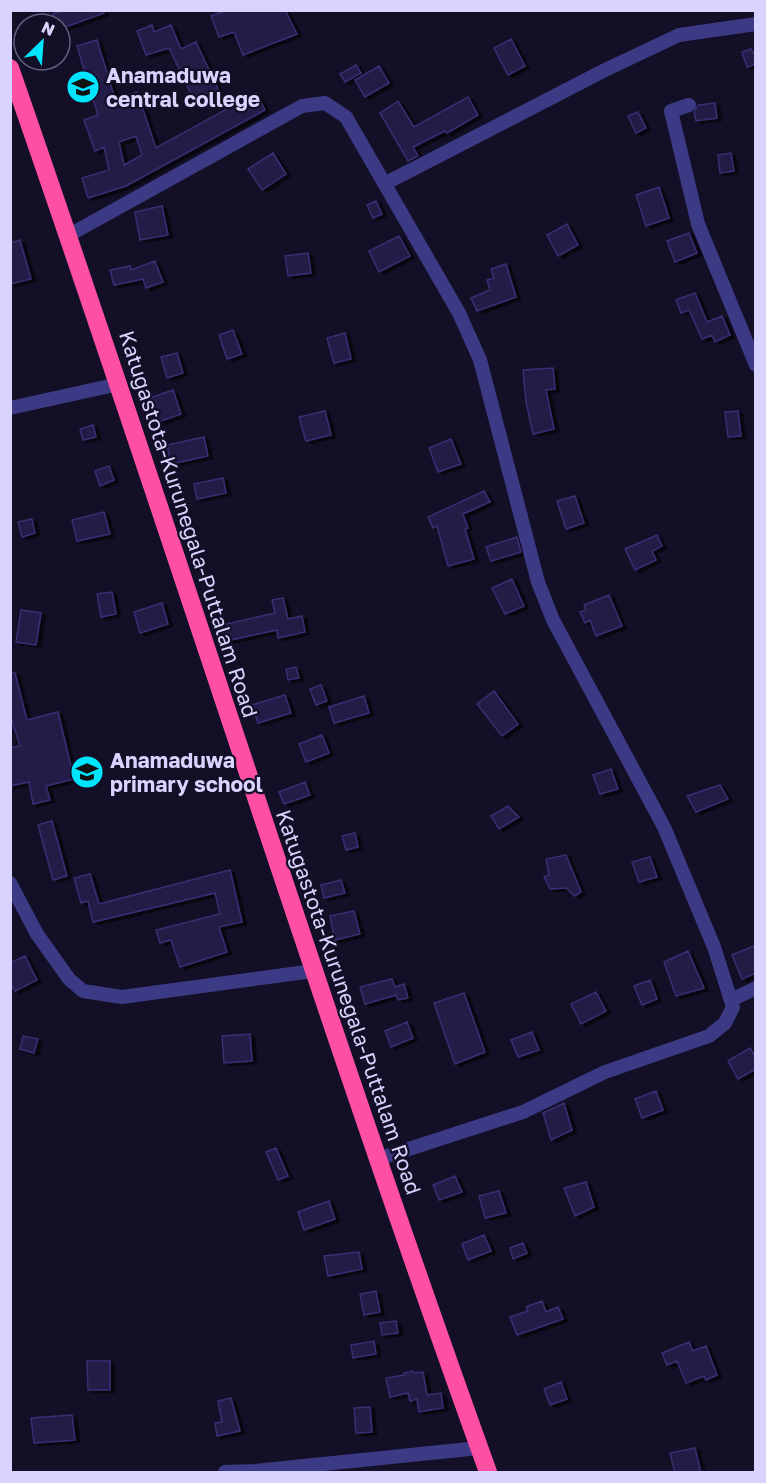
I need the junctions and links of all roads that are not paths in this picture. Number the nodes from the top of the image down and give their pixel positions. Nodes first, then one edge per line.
1 (756, 24) edge
2 (10, 68) edge
3 (689, 105) dead end
4 (386, 183) junction
5 (69, 235) junction
6 (756, 365) edge
7 (119, 384) junction
8 (10, 408) edge
9 (10, 883) edge
10 (313, 971) junction
11 (756, 988) edge
12 (731, 1000) junction
13 (378, 1159) junction
14 (479, 1448) junction
15 (225, 1473) edge
16 (488, 1473) edge

1 - 4 street
2 - 5 highway, Katugastota-Kurunegala-Puttalam Road
3 - 6 street
4 - 5 street
4 - 12 street
5 - 7 highway, Katugastota-Kurunegala-Puttalam Road
7 - 8 street
7 - 10 highway, Katugastota-Kurunegala-Puttalam Road
9 - 10 street
10 - 13 highway, Katugastota-Kurunegala-Puttalam Road
11 - 12 street
12 - 13 street
13 - 14 highway, Katugastota-Kurunegala-Puttalam Road
14 - 15 street
14 - 16 highway, Katugastota-Kurunegala-Puttalam Road

